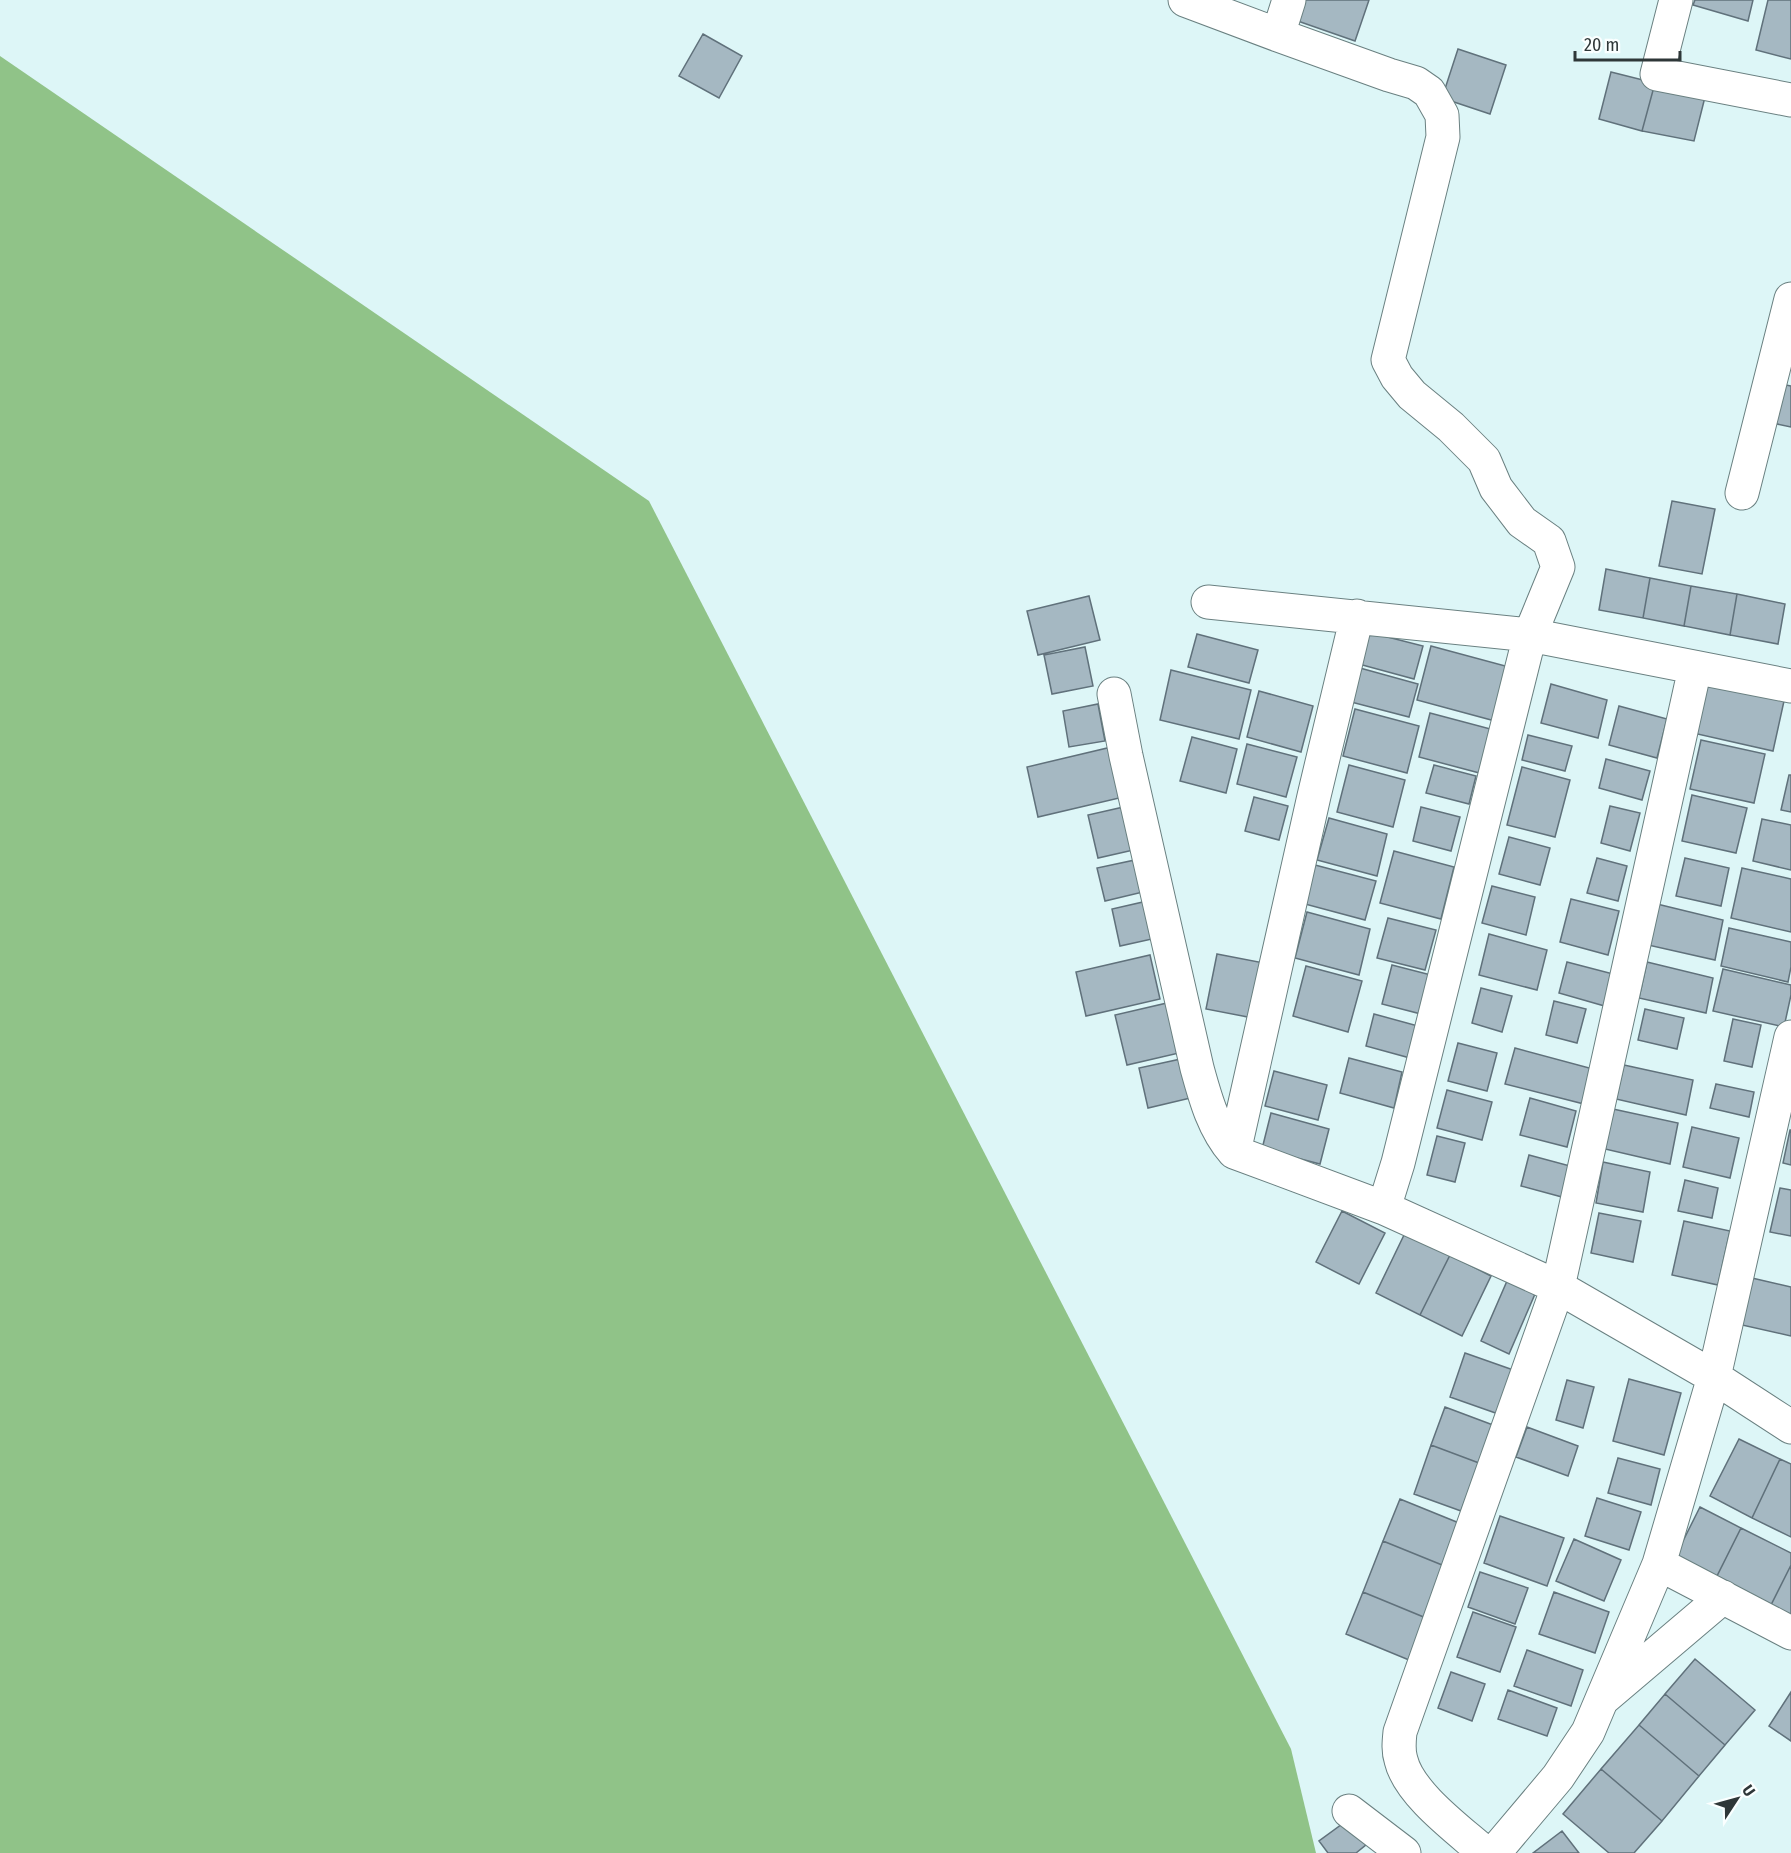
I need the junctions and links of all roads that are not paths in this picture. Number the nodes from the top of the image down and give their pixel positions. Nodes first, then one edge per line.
1 (1185, 0) edge
2 (1289, 0) edge
3 (1676, 0) edge
4 (1278, 35) junction
5 (1791, 100) edge
6 (1791, 299) edge
7 (1742, 493) dead end
8 (1208, 602) dead end
9 (1357, 616) junction
10 (1530, 635) junction
11 (1695, 668) junction
12 (1791, 686) edge
13 (1114, 694) dead end
14 (1791, 1037) edge
15 (1234, 1152) junction
16 (1384, 1208) junction
17 (1558, 1287) junction
18 (1714, 1377) junction
19 (1791, 1427) edge
20 (1659, 1564) junction
21 (1724, 1597) junction
22 (1791, 1633) edge
23 (1600, 1701) junction
24 (1349, 1811) dead end
25 (1404, 1853) edge
26 (1485, 1853) edge
27 (1494, 1853) edge

1 - 4 street
2 - 4 street
3 - 5 street
4 - 10 street
6 - 7 street
8 - 9 street
9 - 10 street
9 - 15 street
10 - 11 street
10 - 16 street
11 - 12 street
11 - 17 street
13 - 15 street
14 - 18 street
15 - 16 street
16 - 17 street
17 - 18 street
17 - 26 street
18 - 19 street
18 - 20 street
20 - 21 street
20 - 23 street
21 - 22 street
21 - 23 street
23 - 27 street
24 - 25 street

